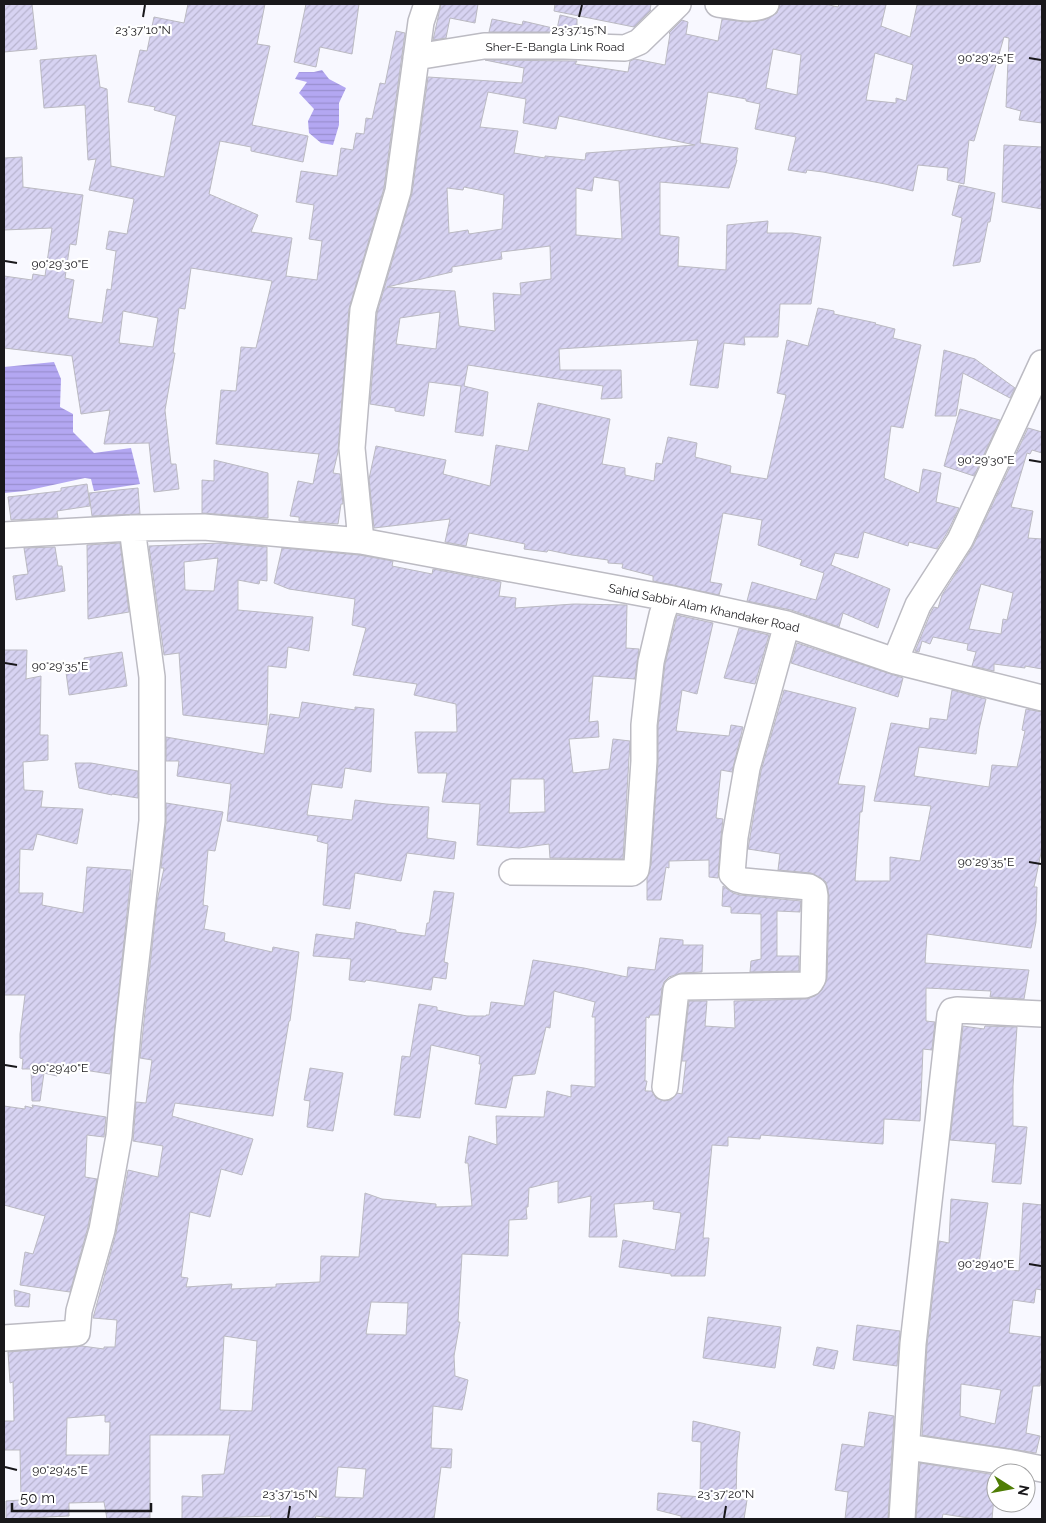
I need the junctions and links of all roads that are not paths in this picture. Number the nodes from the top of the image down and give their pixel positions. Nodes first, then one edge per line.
1 (427, 4) edge
2 (678, 4) edge
3 (718, 4) edge
4 (766, 4) edge
5 (416, 57) junction
6 (1042, 363) edge
7 (1035, 399) edge
8 (132, 528) junction
9 (4, 535) edge
10 (361, 541) junction
11 (668, 598) junction
12 (787, 624) junction
13 (895, 661) junction
14 (1042, 698) edge
15 (512, 872) dead end
16 (1042, 1014) edge
17 (666, 1087) dead end
18 (4, 1338) edge
19 (906, 1447) junction
20 (1042, 1469) edge
21 (902, 1519) edge

1 - 5 street
2 - 5 street, Sher-E-Bangla Link Road
3 - 4 street
5 - 10 street
6 - 7 street
7 - 13 street
8 - 9 street, Sahid Sabbir Alam Khandaker Road
8 - 10 street, Sahid Sabbir Alam Khandaker Road
8 - 18 street
10 - 11 street, Sahid Sabbir Alam Khandaker Road
11 - 12 street, Sahid Sabbir Alam Khandaker Road
11 - 15 street
12 - 13 street, Sahid Sabbir Alam Khandaker Road
12 - 17 street
13 - 14 street, Sahid Sabbir Alam Khandaker Road
16 - 19 street
19 - 20 street
19 - 21 street

